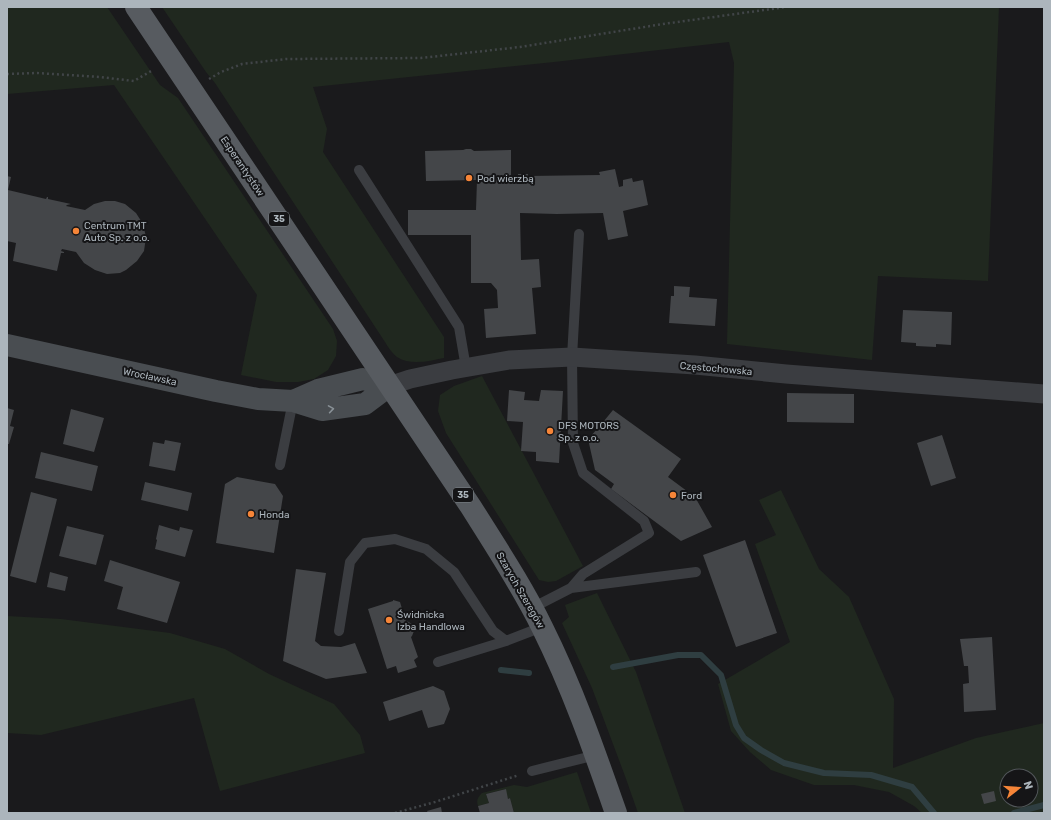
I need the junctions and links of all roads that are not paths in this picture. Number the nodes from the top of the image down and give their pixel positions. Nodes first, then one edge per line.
1 (136, 7) edge
2 (359, 170) dead end
3 (579, 234) dead end
4 (7, 345) edge
5 (572, 357) junction
6 (466, 368) junction
7 (389, 386) junction
8 (1044, 394) edge
9 (293, 401) junction
10 (280, 465) dead end
11 (696, 572) dead end
12 (571, 588) junction
13 (532, 608) junction
14 (542, 627) junction
15 (339, 631) dead end
16 (506, 641) junction
17 (438, 662) dead end
18 (596, 755) junction
19 (532, 771) road end
20 (616, 813) edge

1 - 7 main road, Esperantystów / 35
2 - 6 lane
3 - 5 lane
4 - 9 street, Wrocławska
5 - 6 street, Częstochowska
5 - 8 street, Częstochowska
5 - 12 lane
6 - 7 street, Częstochowska
7 - 9 street, Wrocławska
7 - 13 main road, Szarych Szeregów / 35
9 - 10 lane
11 - 12 lane
12 - 13 lane
13 - 14 main road, Szarych Szeregów / 35
14 - 16 lane
14 - 18 main road, Szarych Szeregów / 35
15 - 16 lane
16 - 17 lane
18 - 19 lane
18 - 20 main road, Szarych Szeregów / 35

